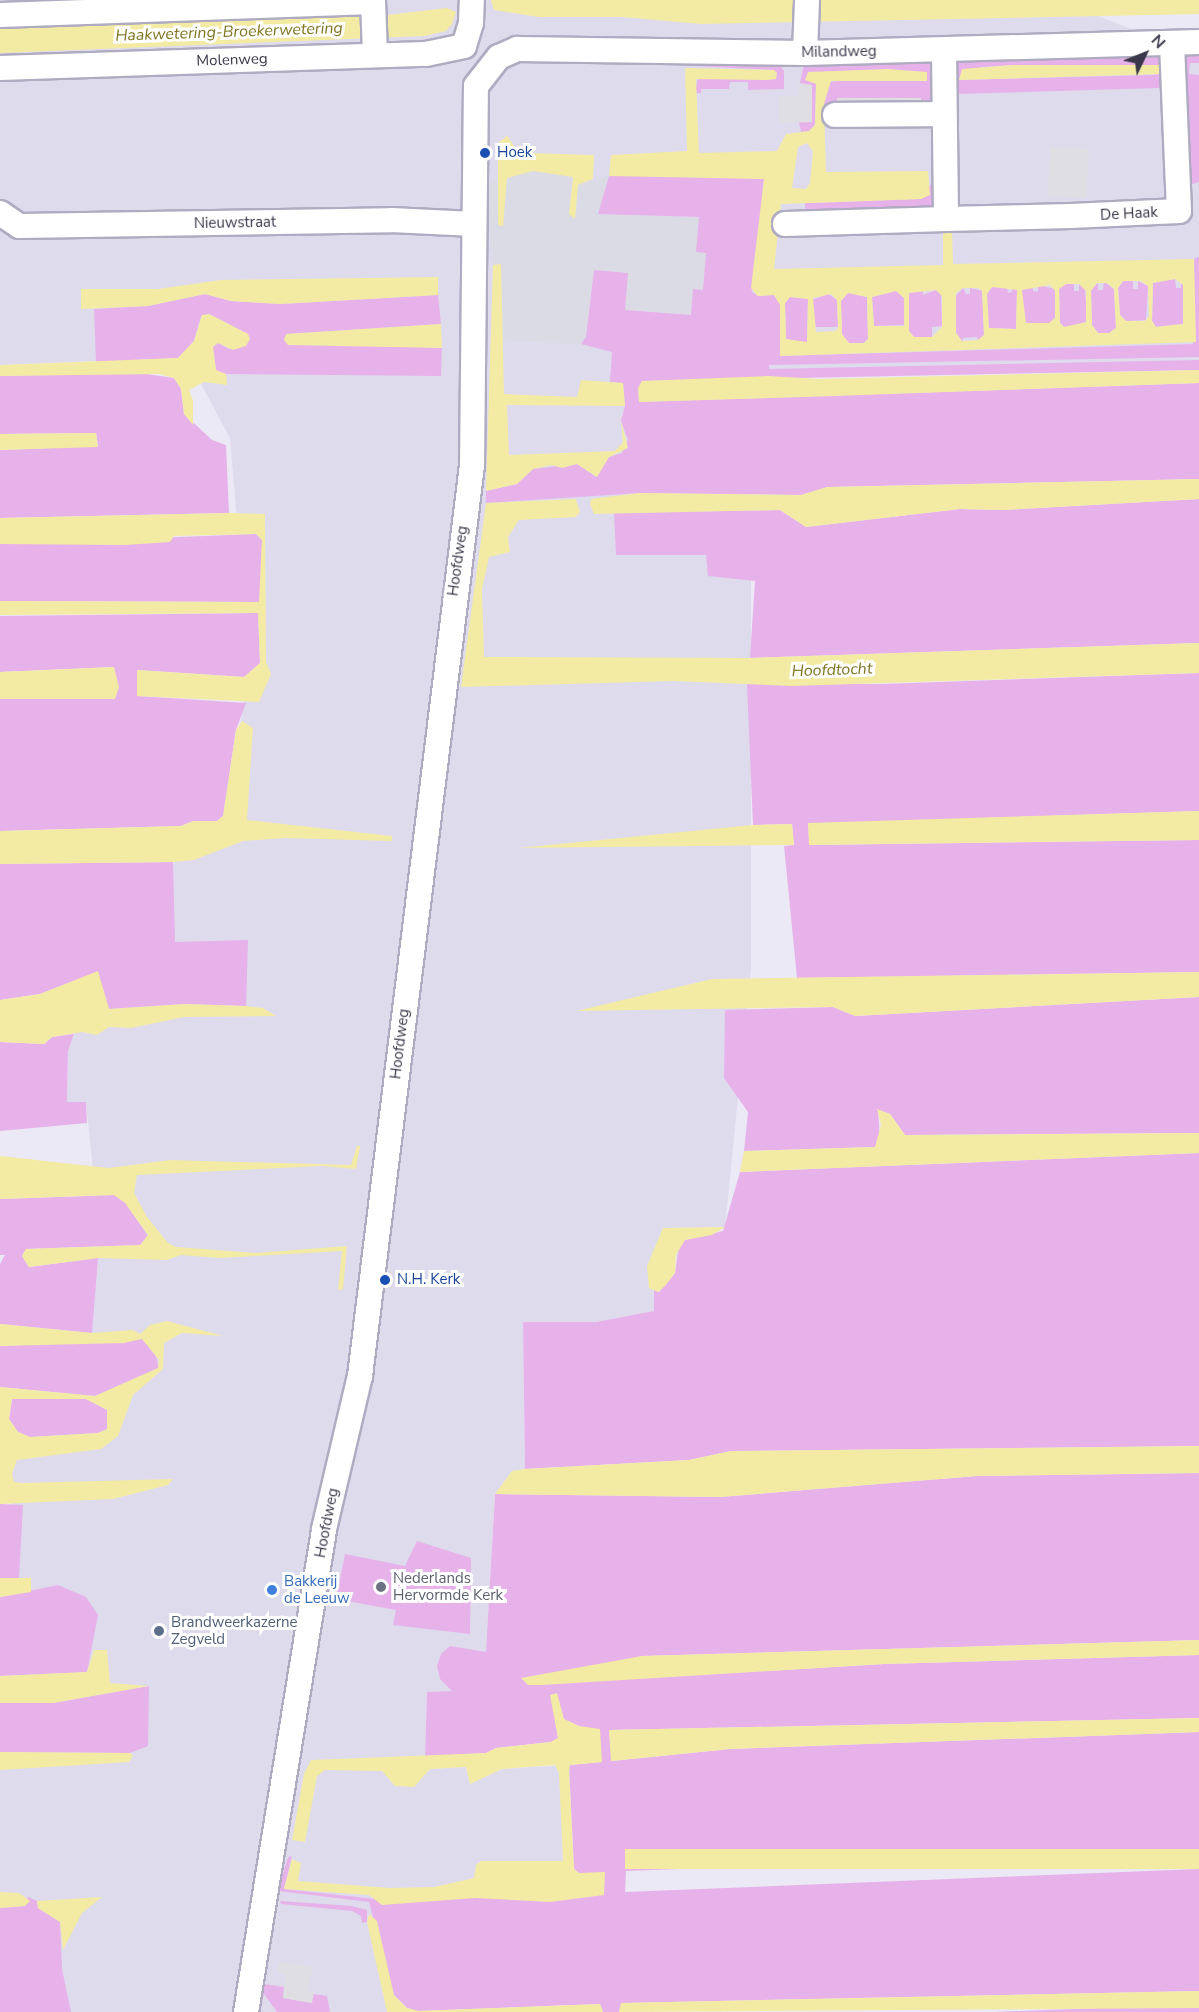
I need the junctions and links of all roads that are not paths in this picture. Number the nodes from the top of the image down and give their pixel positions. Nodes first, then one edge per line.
1 (471, 0) edge
2 (807, 0) edge
3 (373, 4) edge
4 (0, 15) edge
5 (1199, 42) edge
6 (1172, 43) junction
7 (464, 46) junction
8 (944, 50) junction
9 (374, 52) junction
10 (805, 53) junction
11 (0, 68) edge
12 (486, 69) junction
13 (943, 114) junction
14 (835, 115) dead end
15 (0, 213) edge
16 (946, 219) junction
17 (474, 224) junction
18 (785, 224) dead end
19 (246, 2012) edge

1 - 7 street
2 - 10 street
3 - 4 street
3 - 9 street
5 - 6 street, Milandweg
6 - 8 street, Milandweg
6 - 16 street, De Haak
7 - 9 street, Molenweg
7 - 12 street
8 - 10 street, Milandweg
8 - 13 street
9 - 11 street, Molenweg
10 - 12 street, Milandweg
12 - 17 street, Hoofdweg
13 - 14 street
13 - 16 street
15 - 17 street, Nieuwstraat
16 - 18 street, De Haak
17 - 19 street, Hoofdweg

